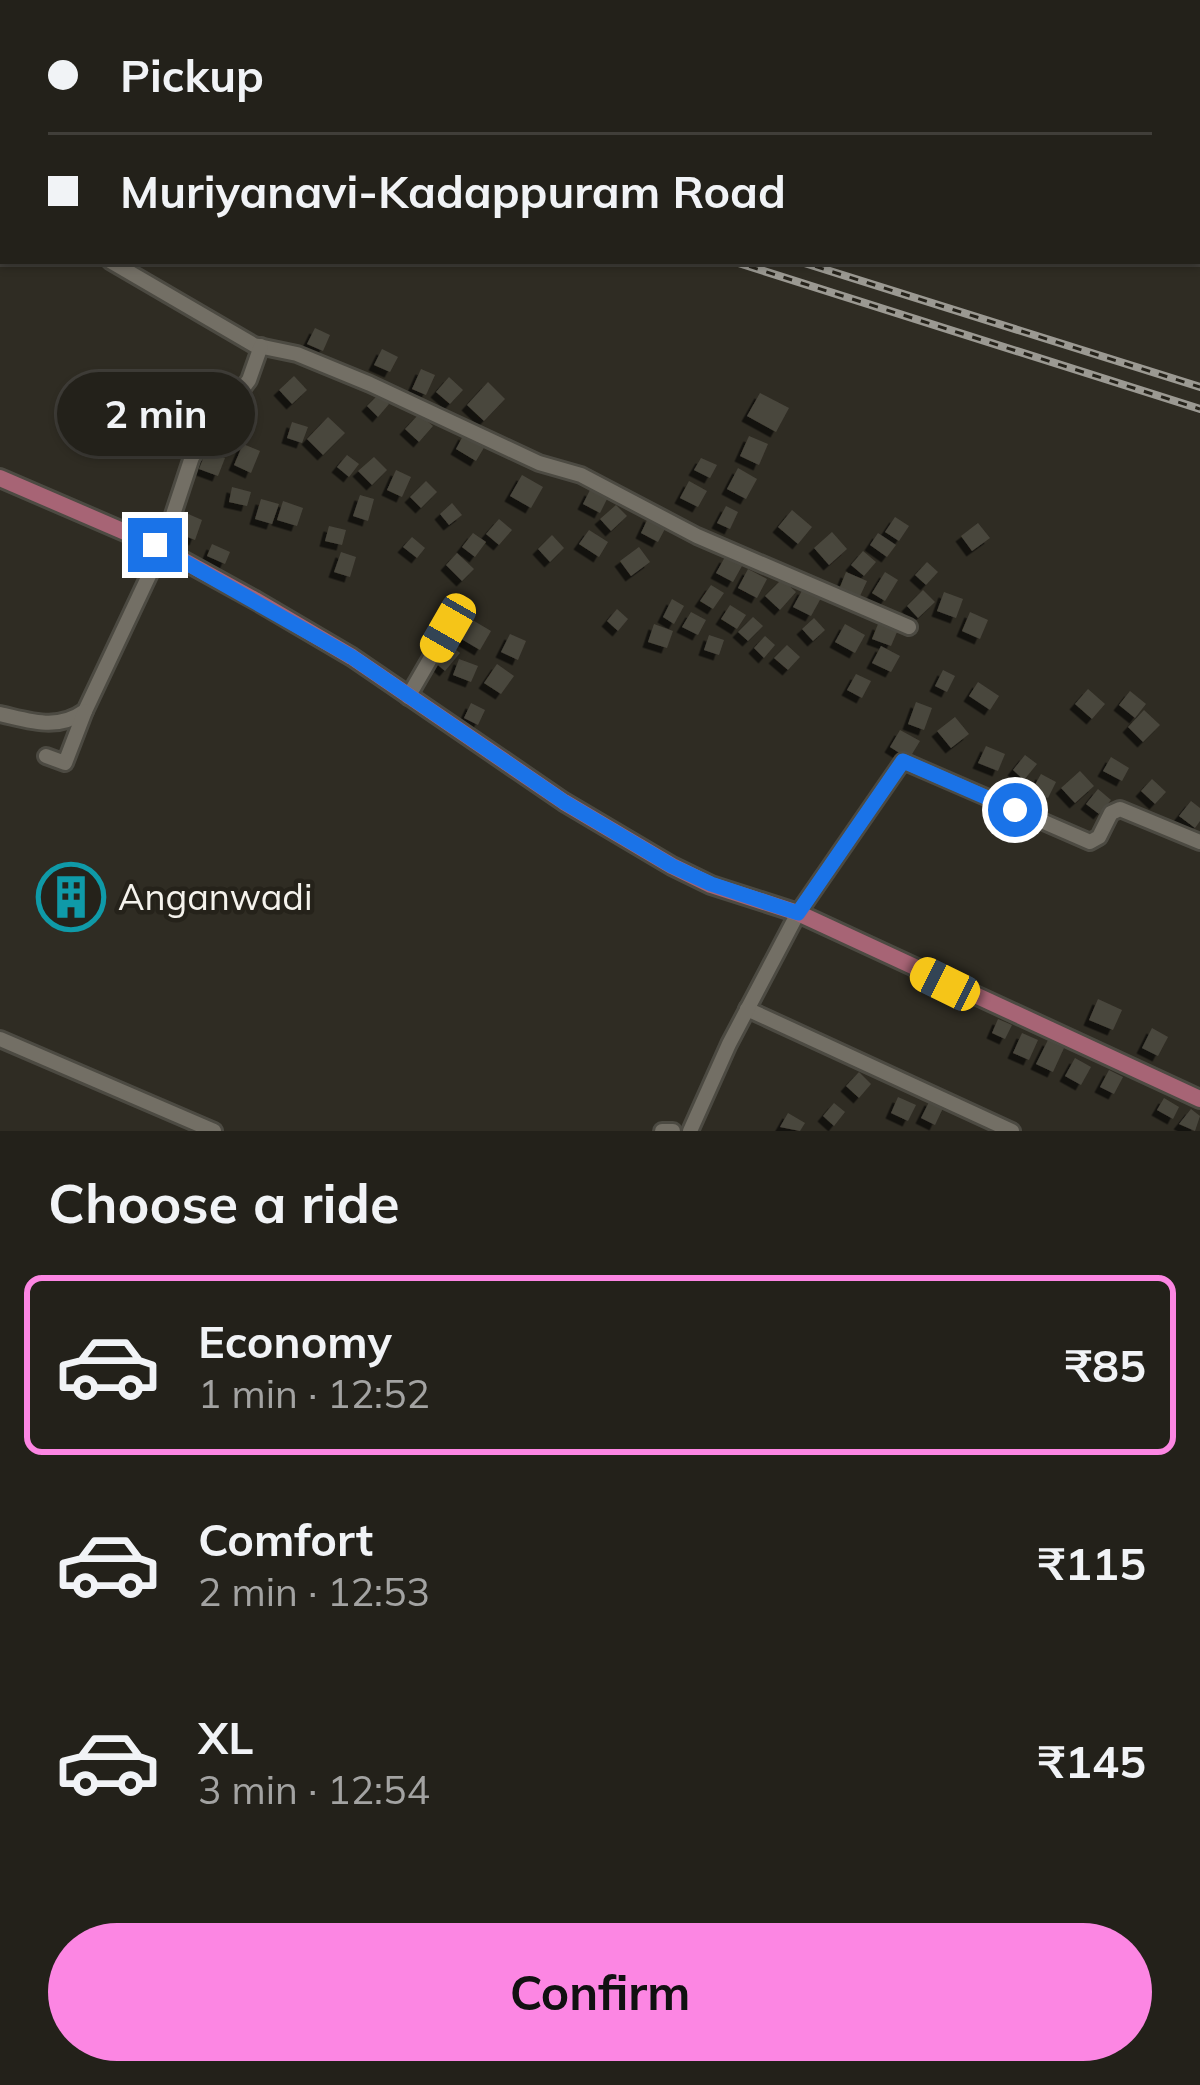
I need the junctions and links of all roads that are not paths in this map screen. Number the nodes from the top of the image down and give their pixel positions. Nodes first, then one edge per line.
1 (115, 264) edge
2 (261, 346) junction
3 (0, 478) edge
4 (162, 548) junction
5 (909, 627) dead end
6 (448, 628) dead end
7 (408, 698) junction
8 (85, 711) junction
9 (0, 714) edge
10 (46, 756) dead end
11 (1200, 842) edge
12 (798, 913) junction
13 (747, 1009) junction
14 (0, 1039) edge
15 (1200, 1099) edge
16 (214, 1131) edge
17 (662, 1131) edge
18 (673, 1131) edge
19 (690, 1131) edge
20 (1012, 1131) edge

1 - 2 street
2 - 4 street
2 - 5 street
3 - 4 main road
4 - 7 main road
4 - 8 street
6 - 7 street
7 - 12 main road
8 - 9 street
8 - 10 street
11 - 12 street
12 - 13 street
12 - 15 main road
13 - 19 street
13 - 20 street
14 - 16 street
17 - 18 street

